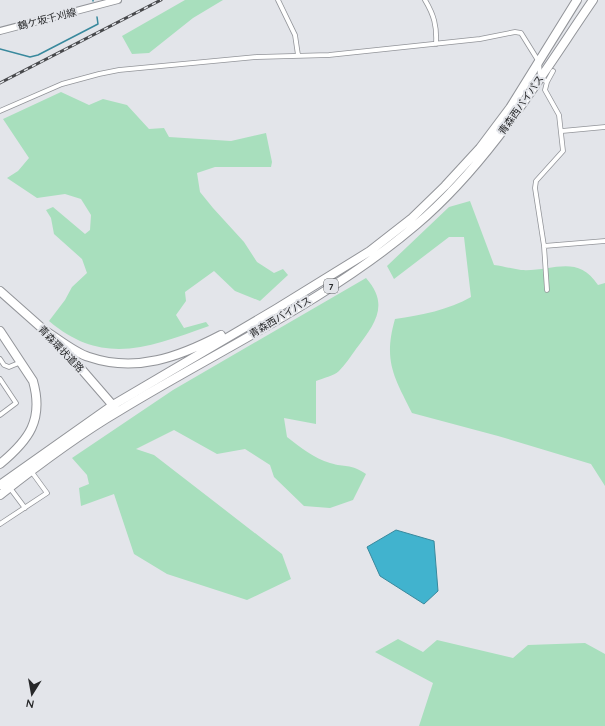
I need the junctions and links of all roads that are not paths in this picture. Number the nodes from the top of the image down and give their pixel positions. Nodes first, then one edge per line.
1 (118, 0) edge
2 (278, 0) edge
3 (425, 0) edge
4 (577, 0) edge
5 (593, 0) edge
6 (0, 30) edge
7 (436, 44) junction
8 (298, 55) junction
9 (539, 62) junction
10 (553, 71) dead end
11 (544, 80) junction
12 (0, 111) edge
13 (605, 127) edge
14 (562, 130) junction
15 (605, 241) edge
16 (544, 246) junction
17 (547, 290) dead end
18 (0, 291) edge
19 (276, 310) junction
20 (44, 330) junction
21 (0, 331) edge
22 (0, 359) edge
23 (21, 362) junction
24 (0, 379) edge
25 (115, 408) junction
26 (0, 415) edge
27 (0, 464) edge
28 (31, 471) junction
29 (3, 483) edge
30 (0, 494) edge
31 (25, 508) junction
32 (0, 524) edge

1 - 6 main road, 鶴ケ坂千刈線
2 - 8 street
3 - 7 street
4 - 9 highway, 青森西バイパス / 7
5 - 11 highway, 青森西バイパス / 7
7 - 8 street
7 - 9 street
8 - 12 street
9 - 11 street
9 - 19 highway, 青森西バイパス / 7
10 - 11 street
11 - 14 street
11 - 25 highway, 青森西バイパス / 7
13 - 14 street
14 - 16 street
15 - 16 street
16 - 17 street
18 - 20 highway, 青森環状道路
19 - 20 highway
19 - 25 highway, 青森西バイパス / 7
20 - 25 highway, 青森環状道路
21 - 23 highway
22 - 23 street
23 - 27 highway
24 - 26 street
25 - 28 highway, 青森西バイパス / 7
25 - 29 highway, 青森西バイパス / 7
28 - 29 highway, 青森西バイパス / 7
28 - 31 street
29 - 30 highway, 青森西バイパス / 7
29 - 31 street
31 - 32 street

